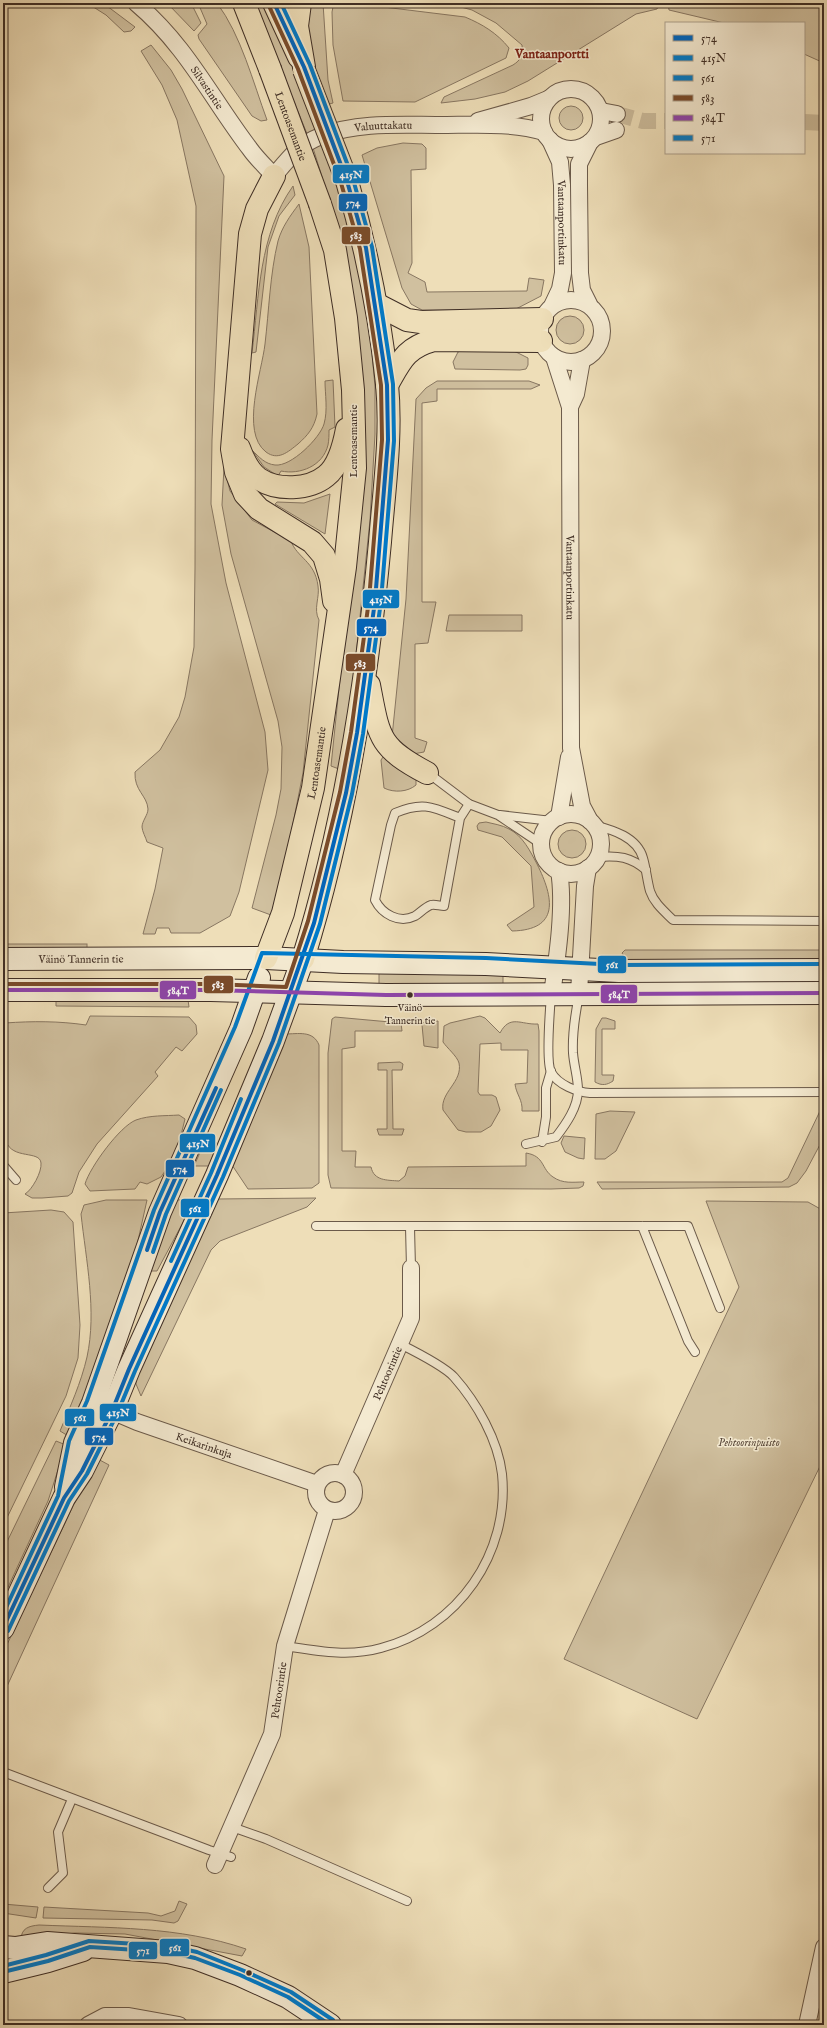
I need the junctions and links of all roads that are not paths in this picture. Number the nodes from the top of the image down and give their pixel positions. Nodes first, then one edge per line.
1 (136, 3) edge
2 (244, 3) edge
3 (274, 3) edge
4 (300, 3) edge
5 (304, 69) junction
6 (548, 99) junction
7 (463, 125) junction
8 (616, 130) tunnel mouth
9 (547, 136) junction
10 (593, 140) junction
11 (274, 176) junction
12 (376, 304) junction
13 (589, 304) junction
14 (547, 312) junction
15 (548, 349) junction
16 (582, 360) junction
17 (387, 385) junction
18 (352, 390) junction
19 (570, 407) junction
20 (234, 423) junction
21 (336, 620) junction
22 (365, 665) junction
23 (571, 748) junction
24 (427, 773) joint
25 (469, 804) junction
26 (498, 815) junction
27 (460, 818) junction
28 (555, 819) junction
29 (592, 823) junction
30 (541, 844) junction
31 (593, 862) junction
32 (646, 870) junction
33 (559, 872) junction
34 (824, 921) edge
35 (266, 958) junction
36 (3, 959) edge
37 (303, 960) junction
38 (556, 967) junction
39 (582, 969) junction
40 (824, 970) edge
41 (3, 990) edge
42 (255, 990) junction
43 (290, 992) junction
44 (579, 993) junction
45 (824, 993) edge
46 (552, 994) junction
47 (551, 1071) junction
48 (578, 1091) junction
49 (824, 1092) edge
50 (542, 1142) junction
51 (526, 1144) dead end
52 (3, 1165) edge
53 (16, 1180) dead end
54 (316, 1226) dead end
55 (642, 1226) junction
56 (410, 1227) junction
57 (411, 1268) joint
58 (720, 1308) dead end
59 (400, 1344) junction
60 (695, 1352) dead end
61 (103, 1407) junction
62 (343, 1475) junction
63 (317, 1484) junction
64 (327, 1510) junction
65 (3, 1628) edge
66 (285, 1646) junction
67 (3, 1772) edge
68 (72, 1798) junction
69 (232, 1827) junction
70 (222, 1858) joint
71 (48, 1888) dead end
72 (407, 1901) dead end
73 (3, 1947) edge
74 (90, 1947) junction
75 (824, 1947) edge
76 (3, 1972) edge
77 (88, 2025) edge
78 (179, 2025) edge
79 (330, 2025) edge
80 (806, 2025) edge

1 - 11 street, Silvastintie
2 - 18 main road, Lentoasemantie, bridge
3 - 5 main road, Lentoasemantie
4 - 5 main road
5 - 12 main road, Lentoasemantie, bridge
6 - 7 street, Valuuttakatu
6 - 9 street
6 - 10 street
7 - 9 street, Valuuttakatu
7 - 11 street, Valuuttakatu
8 - 10 street
9 - 10 street
9 - 14 street, Vantaanportinkatu
10 - 13 street, Vantaanportinkatu
11 - 20 main road
12 - 14 main road
12 - 17 main road, Lentoasemantie
13 - 14 street
13 - 16 street
14 - 15 street
15 - 16 street
15 - 17 main road
15 - 19 street, Vantaanportinkatu
16 - 19 street, Vantaanportinkatu
17 - 22 main road, Lentoasemantie
18 - 20 main road
18 - 21 main road, Lentoasemantie
19 - 23 street, Vantaanportinkatu
20 - 21 main road
21 - 35 main road, Lentoasemantie
22 - 24 main road
22 - 37 main road, Lentoasemantie
23 - 28 street, Vantaanportinkatu
23 - 29 street, Vantaanportinkatu
24 - 25 lane
25 - 26 lane
25 - 27 lane
26 - 28 lane
26 - 30 lane
27 - 27 lane
28 - 29 street
28 - 30 street, Vantaanportinkatu
29 - 31 street, Vantaanportinkatu
29 - 32 lane
30 - 33 street
31 - 32 lane
31 - 33 street
31 - 39 street, Vantaanportinkatu
32 - 34 lane
33 - 38 street
35 - 36 main road, Väinö Tannerin tie
35 - 37 main road, Väinö Tannerin tie
35 - 42 main road, Lentoasemantie
37 - 38 main road, Väinö Tannerin tie
37 - 43 main road, Lentoasemantie
38 - 39 main road, Väinö Tannerin tie
38 - 46 street
39 - 40 main road, Väinö Tannerin tie
39 - 44 street, Vantaanportinkatu
41 - 42 main road
42 - 43 main road
42 - 61 main road, Lentoasemantie
43 - 46 main road
43 - 61 main road, Lentoasemantie
44 - 45 main road
44 - 46 main road
44 - 48 lane
46 - 47 lane
47 - 48 lane
47 - 50 lane
48 - 49 lane
48 - 50 lane
50 - 51 lane
52 - 53 lane
54 - 56 lane
55 - 56 lane
55 - 58 lane
55 - 60 lane
56 - 57 lane
57 - 59 street, Pehtoorintie
59 - 62 street, Pehtoorintie
59 - 66 lane
61 - 63 street, Keikarinkuja
61 - 65 main road, Lentoasemantie
62 - 63 street
62 - 64 street
63 - 64 street
64 - 66 street, Pehtoorintie
66 - 69 street, Pehtoorintie
67 - 68 lane
68 - 70 lane
68 - 71 lane
69 - 70 street, Pehtoorintie
69 - 72 lane
73 - 74 main road
74 - 76 main road
74 - 79 main road
75 - 80 street
77 - 78 street

